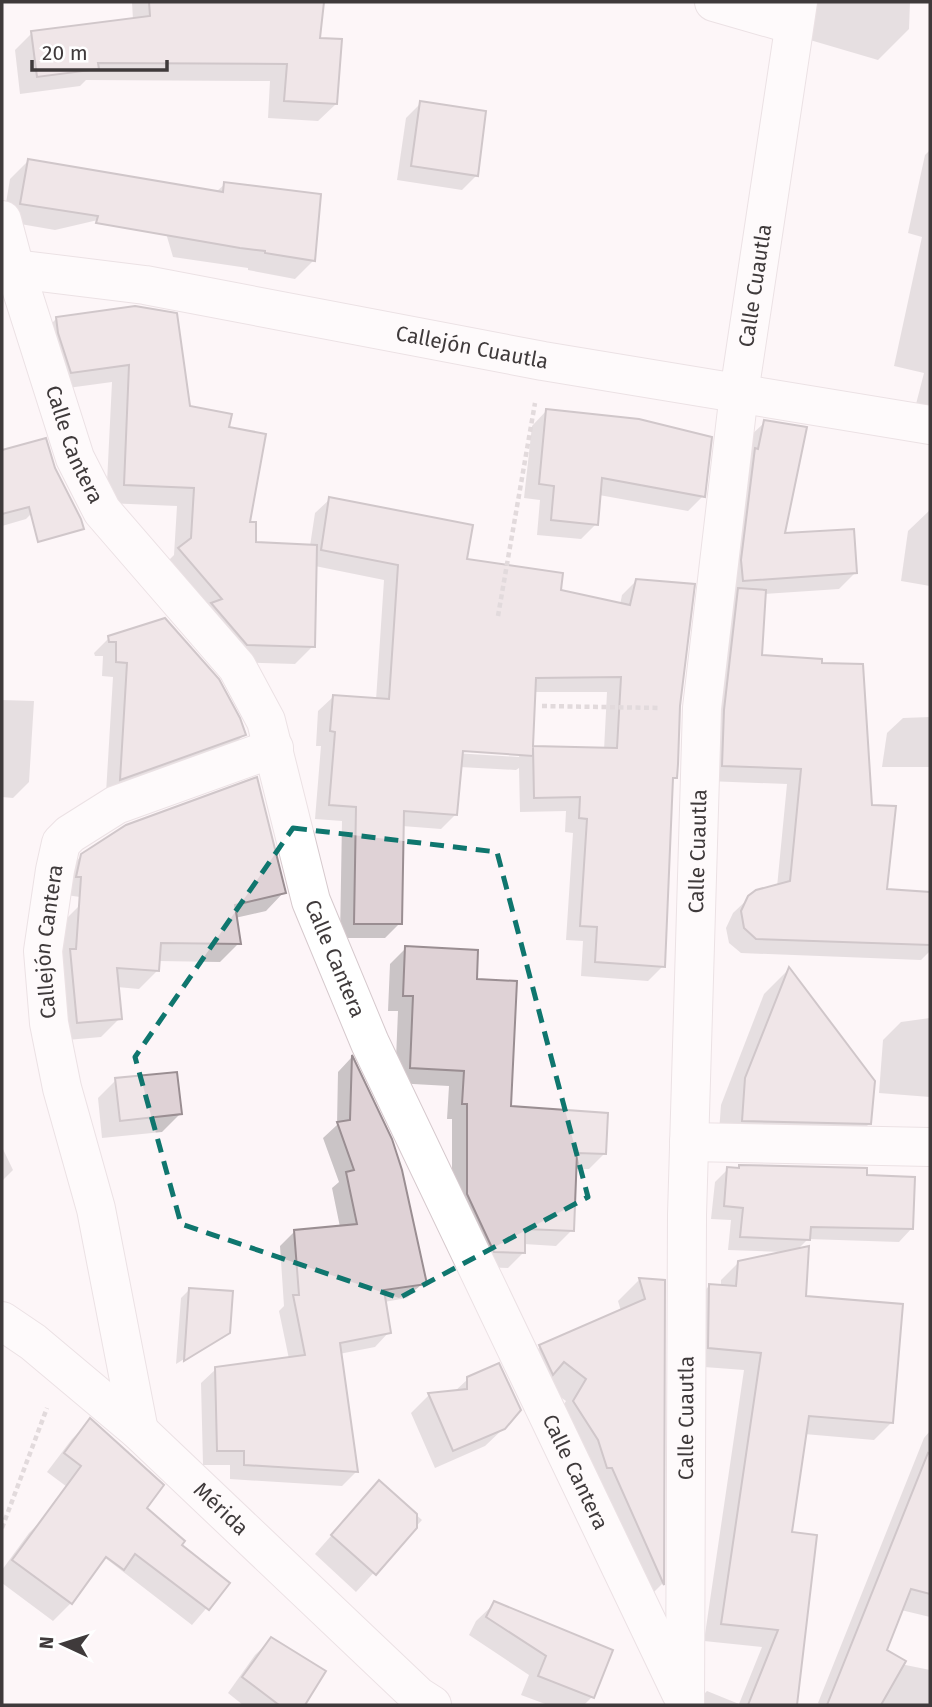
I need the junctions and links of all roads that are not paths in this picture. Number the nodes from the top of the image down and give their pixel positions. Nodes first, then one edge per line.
1 (714, 2) edge
2 (796, 13) edge
3 (2, 220) edge
4 (15, 269) junction
5 (739, 393) junction
6 (930, 425) edge
7 (274, 748) junction
8 (689, 1142) junction
9 (930, 1147) edge
10 (2, 1321) edge
11 (139, 1431) junction
12 (685, 1704) edge
13 (432, 1705) edge

1 - 2 street
2 - 5 street, Calle Cuautla
3 - 4 street, Calle Cantera
4 - 5 street, Callejón Cuautla
4 - 7 street, Calle Cantera
5 - 6 street, Callejón Cuautla
5 - 8 street, Calle Cuautla
7 - 11 street, Callejón Cantera
7 - 12 street, Calle Cantera
8 - 9 street
8 - 12 street, Calle Cuautla
10 - 11 street, Mérida
11 - 13 street, Mérida

